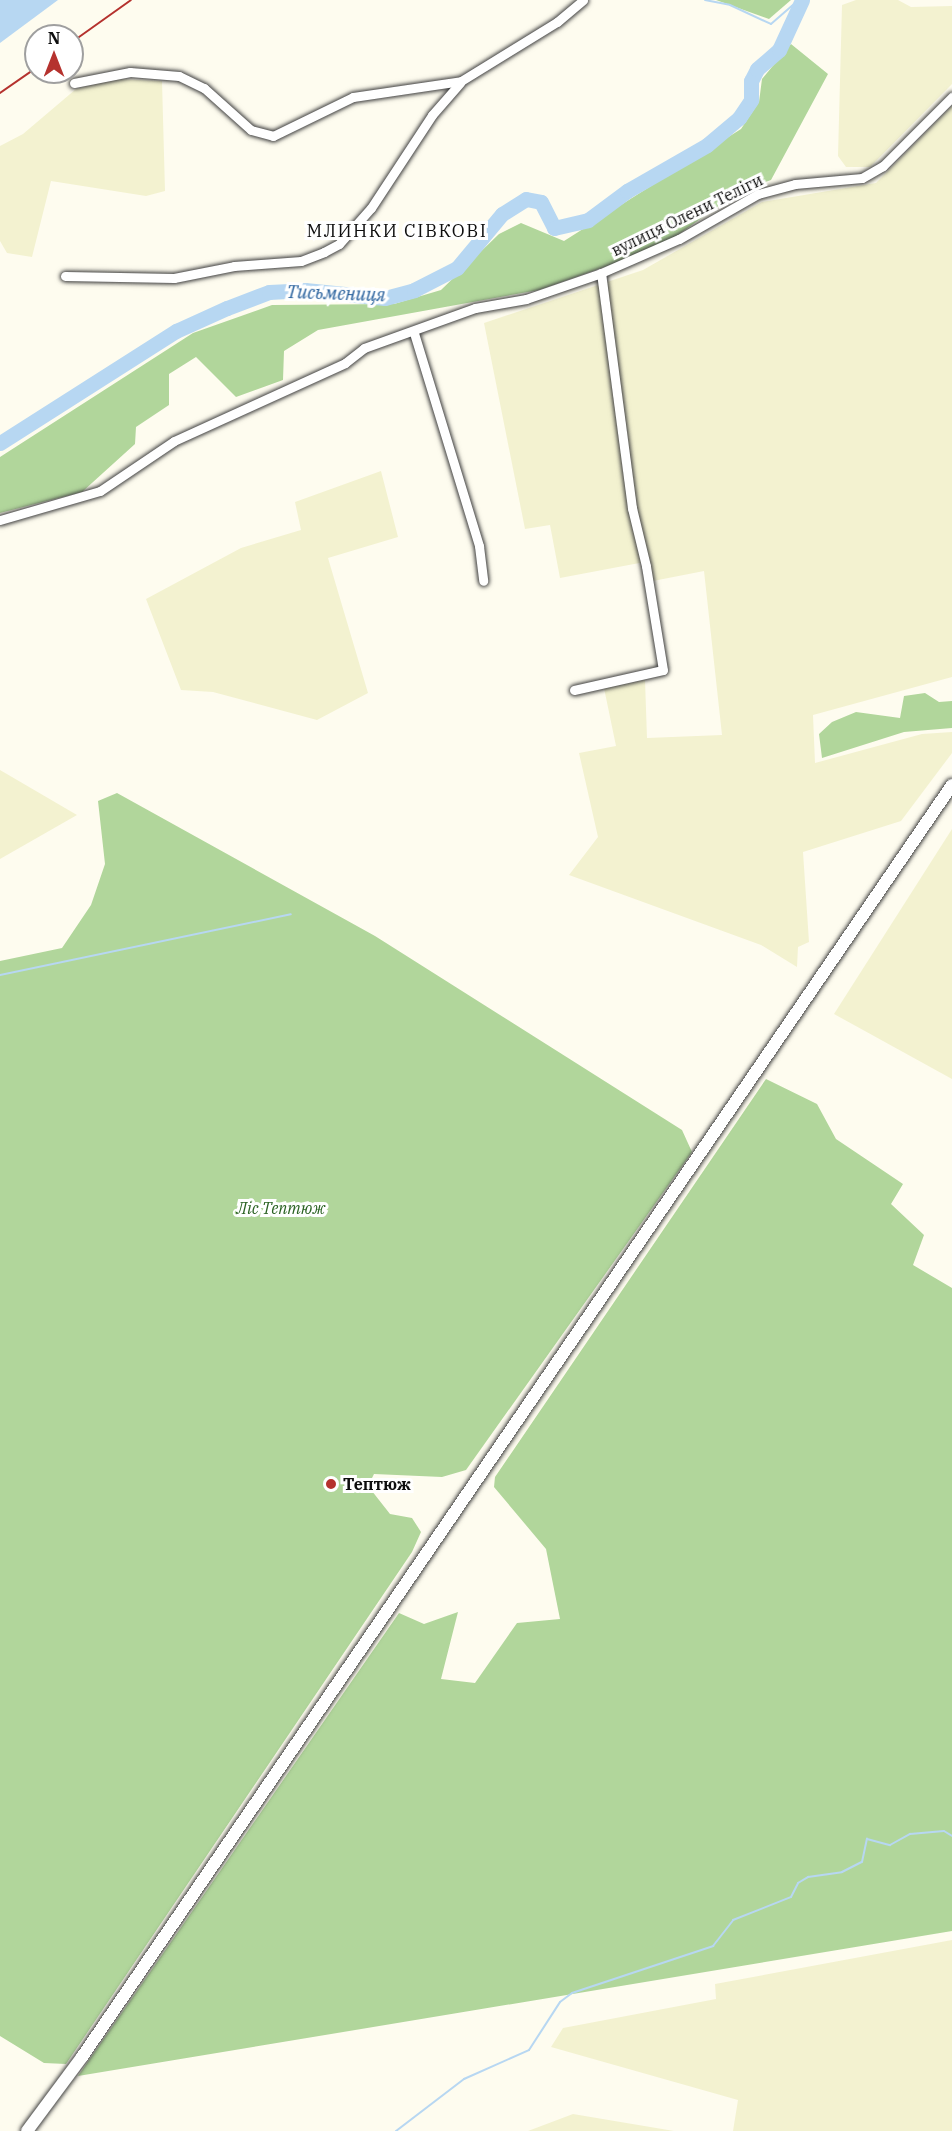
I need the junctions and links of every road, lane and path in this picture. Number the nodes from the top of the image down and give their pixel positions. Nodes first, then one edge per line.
1 (583, 0) edge
2 (84, 81) edge
3 (461, 81) junction
4 (952, 97) edge
5 (601, 273) junction
6 (65, 276) dead end
7 (414, 333) junction
8 (0, 520) edge
9 (483, 581) dead end
10 (574, 690) dead end
11 (952, 785) edge
12 (27, 2131) edge

1 - 3 street
2 - 3 street
3 - 6 street
4 - 5 street, вулиця Олени Теліги
5 - 7 street, вулиця Олени Теліги
5 - 10 street
7 - 8 street, вулиця Олени Теліги
7 - 9 street
11 - 12 street

